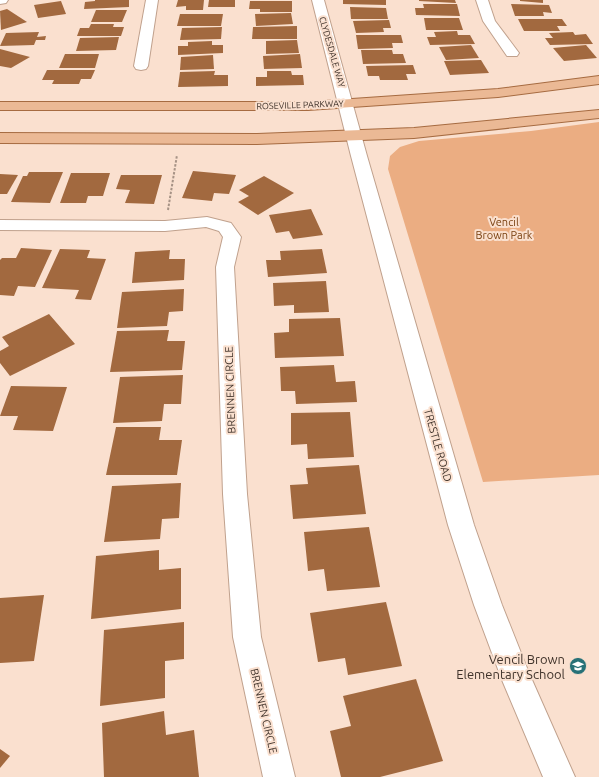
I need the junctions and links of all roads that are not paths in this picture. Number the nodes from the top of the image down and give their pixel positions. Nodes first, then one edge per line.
1 (152, 0) edge
2 (318, 0) edge
3 (482, 0) edge
4 (512, 53) dead end
5 (141, 66) dead end
6 (599, 80) edge
7 (346, 104) junction
8 (0, 106) edge
9 (599, 114) edge
10 (354, 136) junction
11 (0, 138) edge
12 (0, 225) edge
13 (279, 777) edge
14 (559, 777) edge

1 - 5 street
2 - 7 street, CLYDESDALE WAY
3 - 4 street
6 - 7 main road, ROSEVILLE PARKWAY
7 - 8 main road, ROSEVILLE PARKWAY
7 - 10 street, TRESTLE ROAD
9 - 10 main road
10 - 11 main road
10 - 14 street, TRESTLE ROAD
12 - 13 street, BRENNEN CIRCLE

